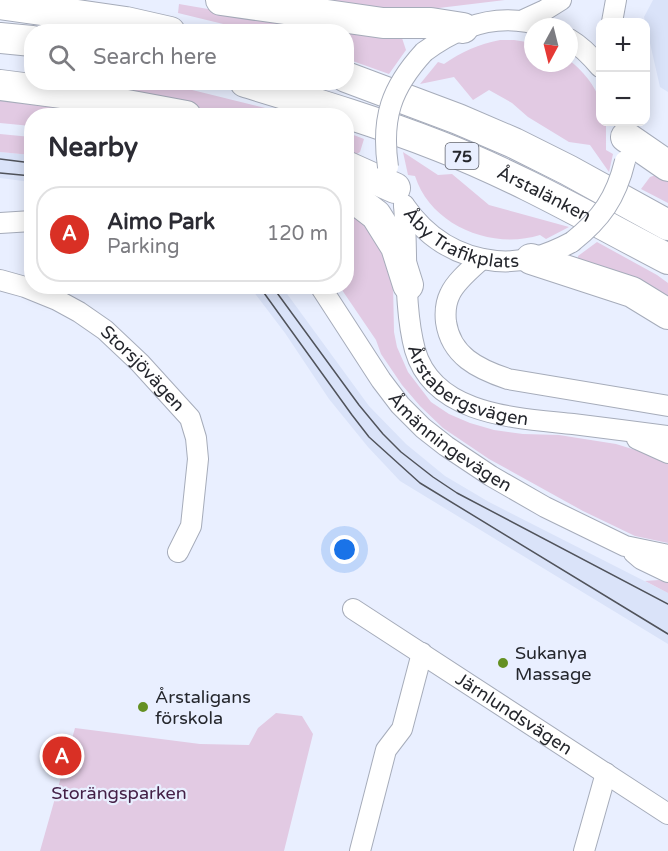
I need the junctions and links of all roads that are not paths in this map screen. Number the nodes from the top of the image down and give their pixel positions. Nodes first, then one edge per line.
1 (221, 0) edge
2 (561, 0) edge
3 (616, 0) edge
4 (0, 4) edge
5 (613, 18) edge
6 (521, 21) junction
7 (524, 22) edge
8 (135, 24) edge
9 (463, 28) junction
10 (0, 38) edge
11 (24, 40) edge
12 (578, 46) edge
13 (596, 63) edge
14 (354, 80) edge
15 (0, 85) edge
16 (24, 88) edge
17 (39, 90) edge
18 (271, 90) edge
19 (143, 108) edge
20 (333, 108) edge
21 (354, 115) edge
22 (625, 140) edge
23 (668, 166) edge
24 (354, 169) edge
25 (395, 187) junction
26 (354, 198) edge
27 (24, 222) edge
28 (0, 223) edge
29 (668, 225) edge
30 (482, 259) junction
31 (531, 259) junction
32 (668, 260) edge
33 (0, 280) edge
34 (408, 285) junction
35 (24, 287) edge
36 (42, 294) edge
37 (325, 294) edge
38 (668, 314) edge
39 (668, 406) edge
40 (615, 429) junction
41 (668, 436) edge
42 (668, 453) edge
43 (625, 546) junction
44 (178, 552) dead end
45 (668, 555) edge
46 (668, 573) edge
47 (353, 609) dead end
48 (422, 653) junction
49 (606, 773) junction
50 (668, 814) edge
51 (360, 851) edge
52 (584, 851) edge

1 - 9 highway
2 - 6 street
3 - 5 street
4 - 8 highway
6 - 7 street
6 - 9 street
9 - 25 street, bridge
10 - 11 highway
12 - 13 street
14 - 29 highway, Årstalänken / 75
15 - 16 highway
17 - 19 highway
18 - 20 highway, Årstalänken / 75
21 - 32 highway, Årstalänken / 75
22 - 23 highway
22 - 31 street, Åby Trafikplats, bridge
24 - 25 highway
25 - 30 street, Åby Trafikplats
25 - 34 street, Årstabergsvägen
26 - 34 highway
27 - 28 street
30 - 31 street, Åby Trafikplats
30 - 39 street, Årstabergsvägen
31 - 38 highway
33 - 35 street, Storsjövägen
34 - 40 street, Årstabergsvägen
36 - 44 street, Storsjövägen
37 - 43 street, Åmänningevägen
40 - 41 street, Årstabergsvägen
40 - 42 street
43 - 45 street, Åmänningevägen
43 - 46 street, Åmänningevägen
47 - 48 street, Järnlundsvägen
48 - 49 street, Järnlundsvägen
48 - 51 street
49 - 50 street, Järnlundsvägen
49 - 52 street

